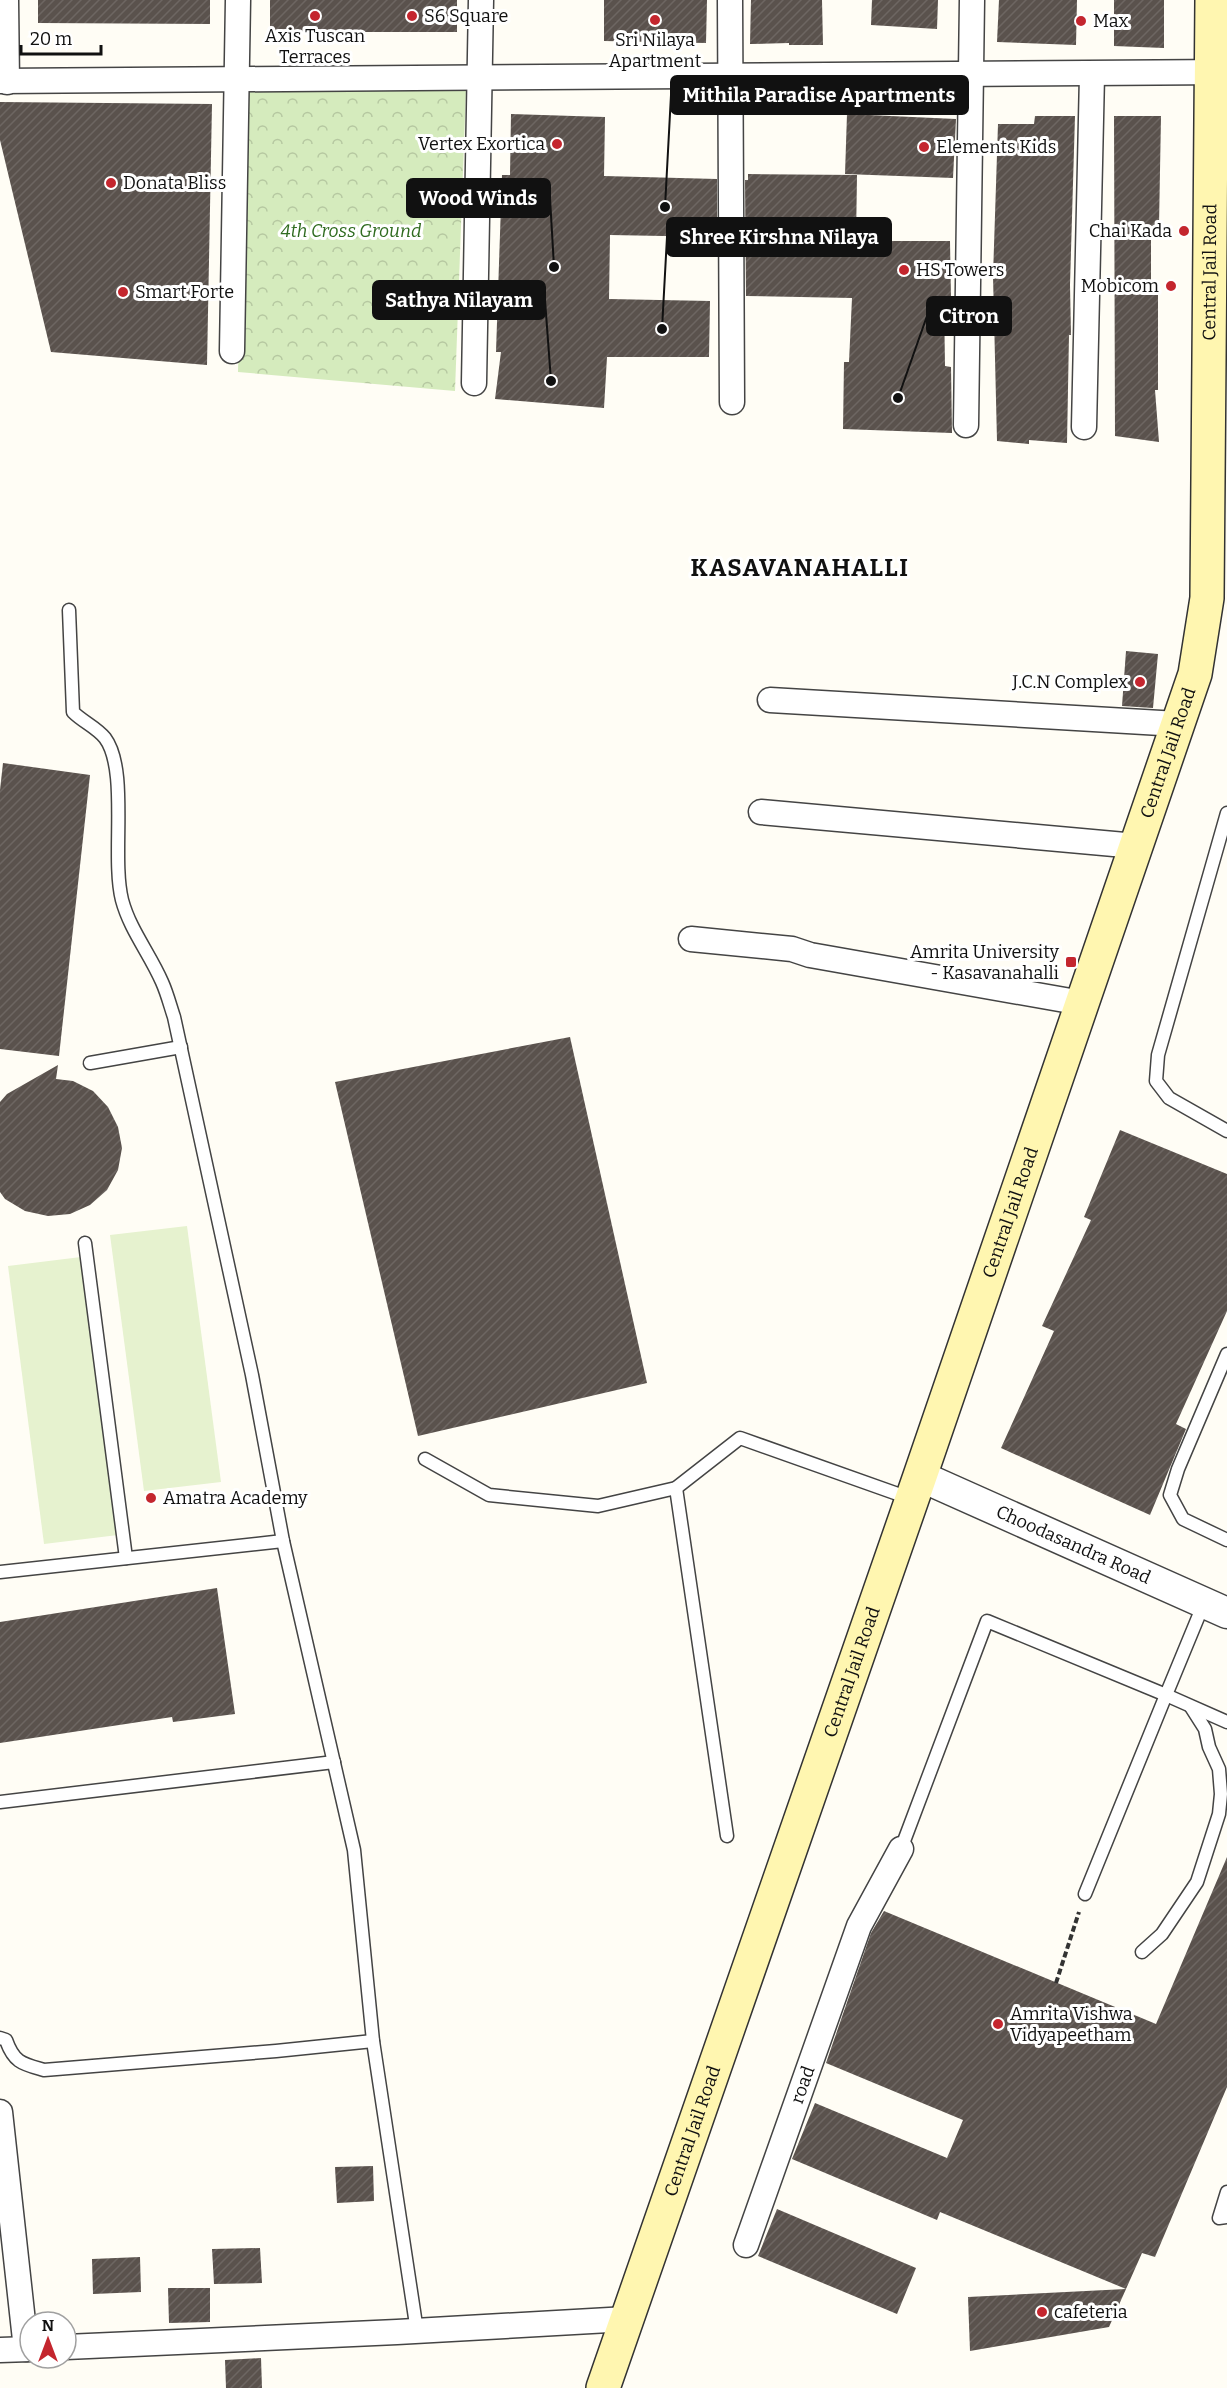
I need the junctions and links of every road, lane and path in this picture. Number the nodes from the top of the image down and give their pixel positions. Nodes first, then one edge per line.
1 (6, 0) edge
2 (238, 0) edge
3 (481, 0) edge
4 (730, 0) edge
5 (972, 0) edge
6 (1212, 0) edge
7 (1219, 73) edge
8 (971, 75) junction
9 (1092, 75) junction
10 (730, 77) junction
11 (480, 79) junction
12 (4, 81) edge
13 (237, 81) junction
14 (232, 351) dead end
15 (474, 383) dead end
16 (732, 402) dead end
17 (966, 425) dead end
18 (1084, 427) dead end
19 (69, 610) dead end
20 (770, 700) dead end
21 (1178, 724) junction
22 (761, 812) dead end
23 (1227, 813) edge
24 (1136, 846) junction
25 (691, 939) dead end
26 (1082, 1003) junction
27 (181, 1047) junction
28 (90, 1063) dead end
29 (1227, 1131) edge
30 (85, 1243) dead end
31 (1227, 1354) edge
32 (425, 1459) dead end
33 (676, 1488) junction
34 (916, 1488) junction
35 (1227, 1540) edge
36 (283, 1541) junction
37 (126, 1558) junction
38 (0, 1572) edge
39 (1216, 1608) edge
40 (1166, 1695) junction
41 (1191, 1707) junction
42 (1227, 1722) edge
43 (334, 1762) junction
44 (0, 1802) edge
45 (727, 1836) dead end
46 (902, 1849) joint
47 (1085, 1894) joint
48 (1142, 1952) dead end
49 (1056, 1983) dead end
50 (0, 2038) edge
51 (374, 2041) junction
52 (0, 2112) edge
53 (1227, 2192) edge
54 (1227, 2217) edge
55 (746, 2245) dead end
56 (23, 2310) edge
57 (627, 2319) junction
58 (417, 2331) junction
59 (78, 2346) edge
60 (18, 2349) edge
61 (0, 2350) edge
62 (603, 2388) edge

1 - 12 street
2 - 13 street
3 - 11 street
4 - 10 street
5 - 8 street
6 - 7 main road, Central Jail Road
7 - 9 street
7 - 21 main road, Central Jail Road
8 - 9 street
8 - 10 street
8 - 17 street
9 - 18 street
10 - 11 street
10 - 16 street
11 - 13 street
11 - 15 street
12 - 13 street
13 - 14 street
19 - 27 lane
20 - 21 street
21 - 24 main road, Central Jail Road
22 - 24 street
23 - 29 lane
24 - 26 main road, Central Jail Road
25 - 26 street
26 - 34 main road, Central Jail Road
27 - 28 lane
27 - 36 lane
30 - 37 lane
31 - 35 lane
32 - 33 lane
33 - 34 lane
33 - 45 lane
34 - 39 street, Choodasandra Road
34 - 57 main road, Central Jail Road
36 - 37 lane
36 - 43 lane
37 - 38 lane
39 - 40 lane
40 - 41 lane
40 - 46 lane
40 - 47 lane
41 - 42 lane
41 - 48 lane
43 - 44 lane
43 - 51 lane
46 - 55 street, road
47 - 49 path
50 - 51 lane
51 - 58 lane
52 - 56 street
53 - 54 lane
57 - 58 street
57 - 62 main road, Central Jail Road
58 - 59 street
60 - 61 street

